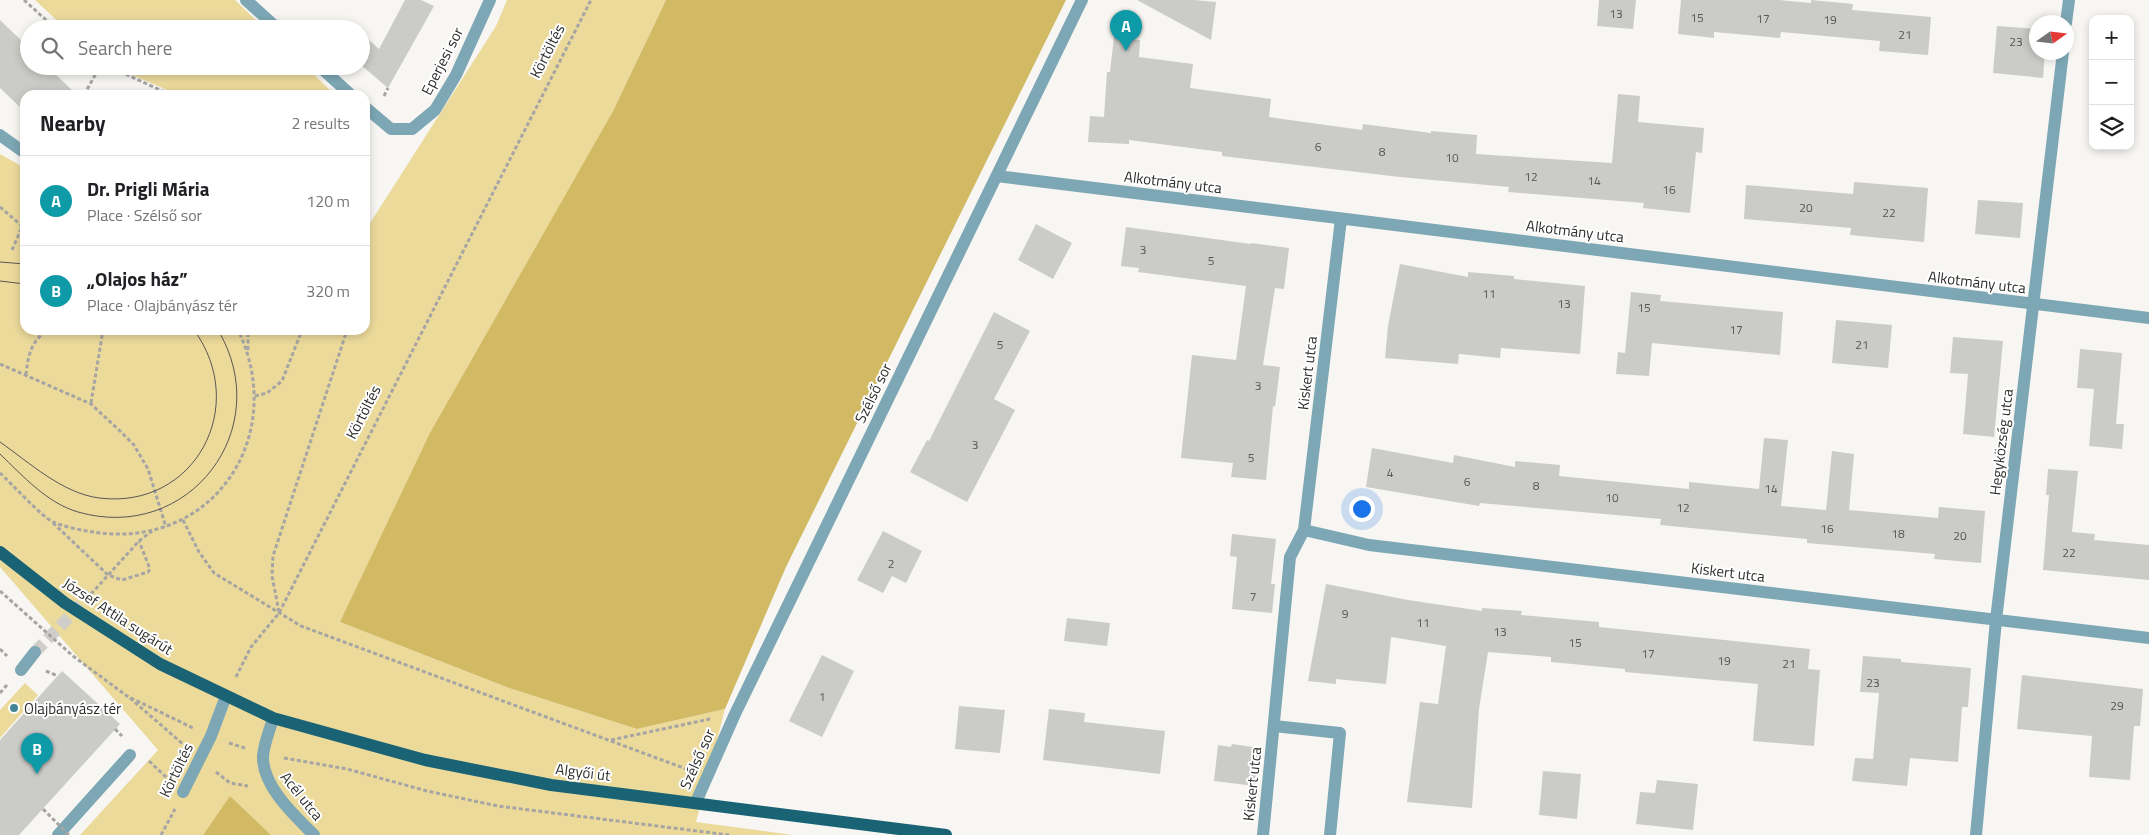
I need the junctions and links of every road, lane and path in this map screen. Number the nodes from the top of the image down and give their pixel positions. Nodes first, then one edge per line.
1 (24, 0) edge
2 (246, 0) edge
3 (490, 0) edge
4 (591, 0) edge
5 (1082, 0) edge
6 (2069, 0) edge
7 (2067, 15) edge
8 (46, 20) edge
9 (268, 20) edge
10 (2062, 60) edge
11 (95, 75) edge
12 (128, 75) edge
13 (329, 75) edge
14 (87, 90) edge
15 (160, 90) edge
16 (345, 90) edge
17 (370, 111) edge
18 (0, 135) edge
19 (20, 149) edge
20 (997, 176) junction
21 (0, 207) edge
22 (1341, 219) junction
23 (20, 224) edge
24 (20, 231) edge
25 (12, 250) dead end
26 (2035, 305) junction
27 (2149, 318) edge
28 (40, 335) edge
29 (101, 335) edge
30 (240, 335) edge
31 (248, 335) edge
32 (300, 335) edge
33 (345, 335) edge
34 (248, 350) junction
35 (0, 364) edge
36 (26, 375) junction
37 (255, 396) junction
38 (91, 404) junction
39 (0, 473) edge
40 (183, 520) junction
41 (52, 522) junction
42 (166, 527) junction
43 (152, 530) junction
44 (1304, 530) junction
45 (140, 541) junction
46 (0, 552) edge
47 (108, 575) junction
48 (91, 594) tunnel mouth
49 (279, 613) junction
50 (1996, 620) junction
51 (2149, 638) edge
52 (35, 652) tunnel mouth
53 (21, 670) dead end
54 (226, 696) junction
55 (735, 714) junction
56 (273, 718) junction
57 (1274, 726) junction
58 (611, 740) junction
59 (130, 756) dead end
60 (707, 777) junction
61 (427, 791) dead end
62 (183, 792) joint
63 (696, 802) junction
64 (43, 809) dead end
65 (58, 835) edge
66 (69, 835) edge
67 (161, 835) edge
68 (314, 835) edge
69 (729, 835) edge
70 (946, 835) edge
71 (1263, 835) edge
72 (1330, 835) edge
73 (1976, 835) edge

1 - 8 path
2 - 9 street
3 - 17 street, Eperjesi sor
4 - 49 path, Körtöltés
5 - 20 street, Szélső sor
6 - 7 street
10 - 26 street, Hegyközség utca
11 - 14 path
12 - 15 path
13 - 16 street
18 - 19 street
20 - 22 street, Alkotmány utca
20 - 55 street, Szélső sor
21 - 23 path
22 - 26 street, Alkotmány utca
22 - 44 street, Kiskert utca
24 - 25 path
26 - 27 street, Alkotmány utca
26 - 50 street, Hegyközség utca
28 - 36 path
29 - 38 path
30 - 34 path
31 - 34 path
32 - 37 path
33 - 49 path
34 - 37 path
35 - 36 path
36 - 38 path
37 - 40 path
38 - 42 path
39 - 41 path
40 - 42 path
40 - 49 path
41 - 43 path
41 - 47 path
42 - 43 path
43 - 45 path
44 - 50 street, Kiskert utca
44 - 57 street, Kiskert utca
45 - 47 path
45 - 47 path
46 - 54 main road, József Attila sugárút
47 - 48 path
49 - 54 path, Körtöltés
49 - 58 path
50 - 51 street, Kiskert utca
50 - 73 street, Hegyközség utca
52 - 53 street
54 - 56 main road, Algyői út
54 - 62 street, Körtöltés
55 - 58 path
55 - 60 street, Szélső sor
56 - 63 main road, Algyői út
56 - 68 street, Acél utca
57 - 71 street, Kiskert utca
57 - 72 street
58 - 60 path
59 - 65 street
60 - 63 street, Szélső sor
61 - 69 path
62 - 67 path, Körtöltés
63 - 70 main road, Algyői út
64 - 66 path, bridge

